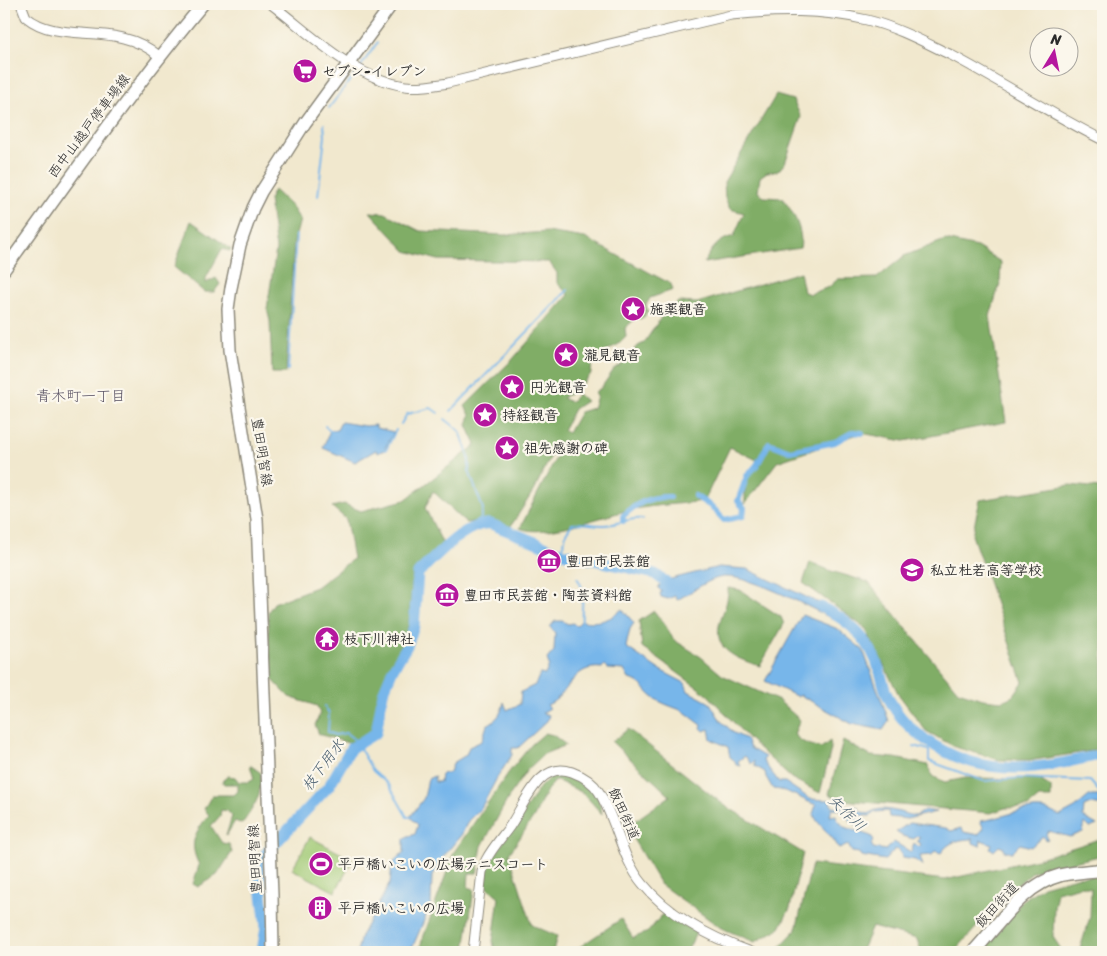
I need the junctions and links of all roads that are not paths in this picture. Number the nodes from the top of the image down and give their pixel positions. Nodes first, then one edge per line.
1 (21, 4) edge
2 (203, 4) edge
3 (271, 4) edge
4 (392, 4) edge
5 (159, 56) junction
6 (349, 63) junction
7 (1103, 140) edge
8 (4, 270) edge
9 (1103, 870) edge
10 (272, 952) edge
11 (474, 952) edge
12 (751, 952) edge
13 (973, 952) edge

1 - 5 street
2 - 5 main road, 西中山越戸停車場線
3 - 6 street
4 - 6 main road, 豊田明智線
5 - 8 main road, 西中山越戸停車場線
6 - 7 street
6 - 10 main road, 豊田明智線
9 - 13 highway, 飯田街道
11 - 12 street, 飯田街道

